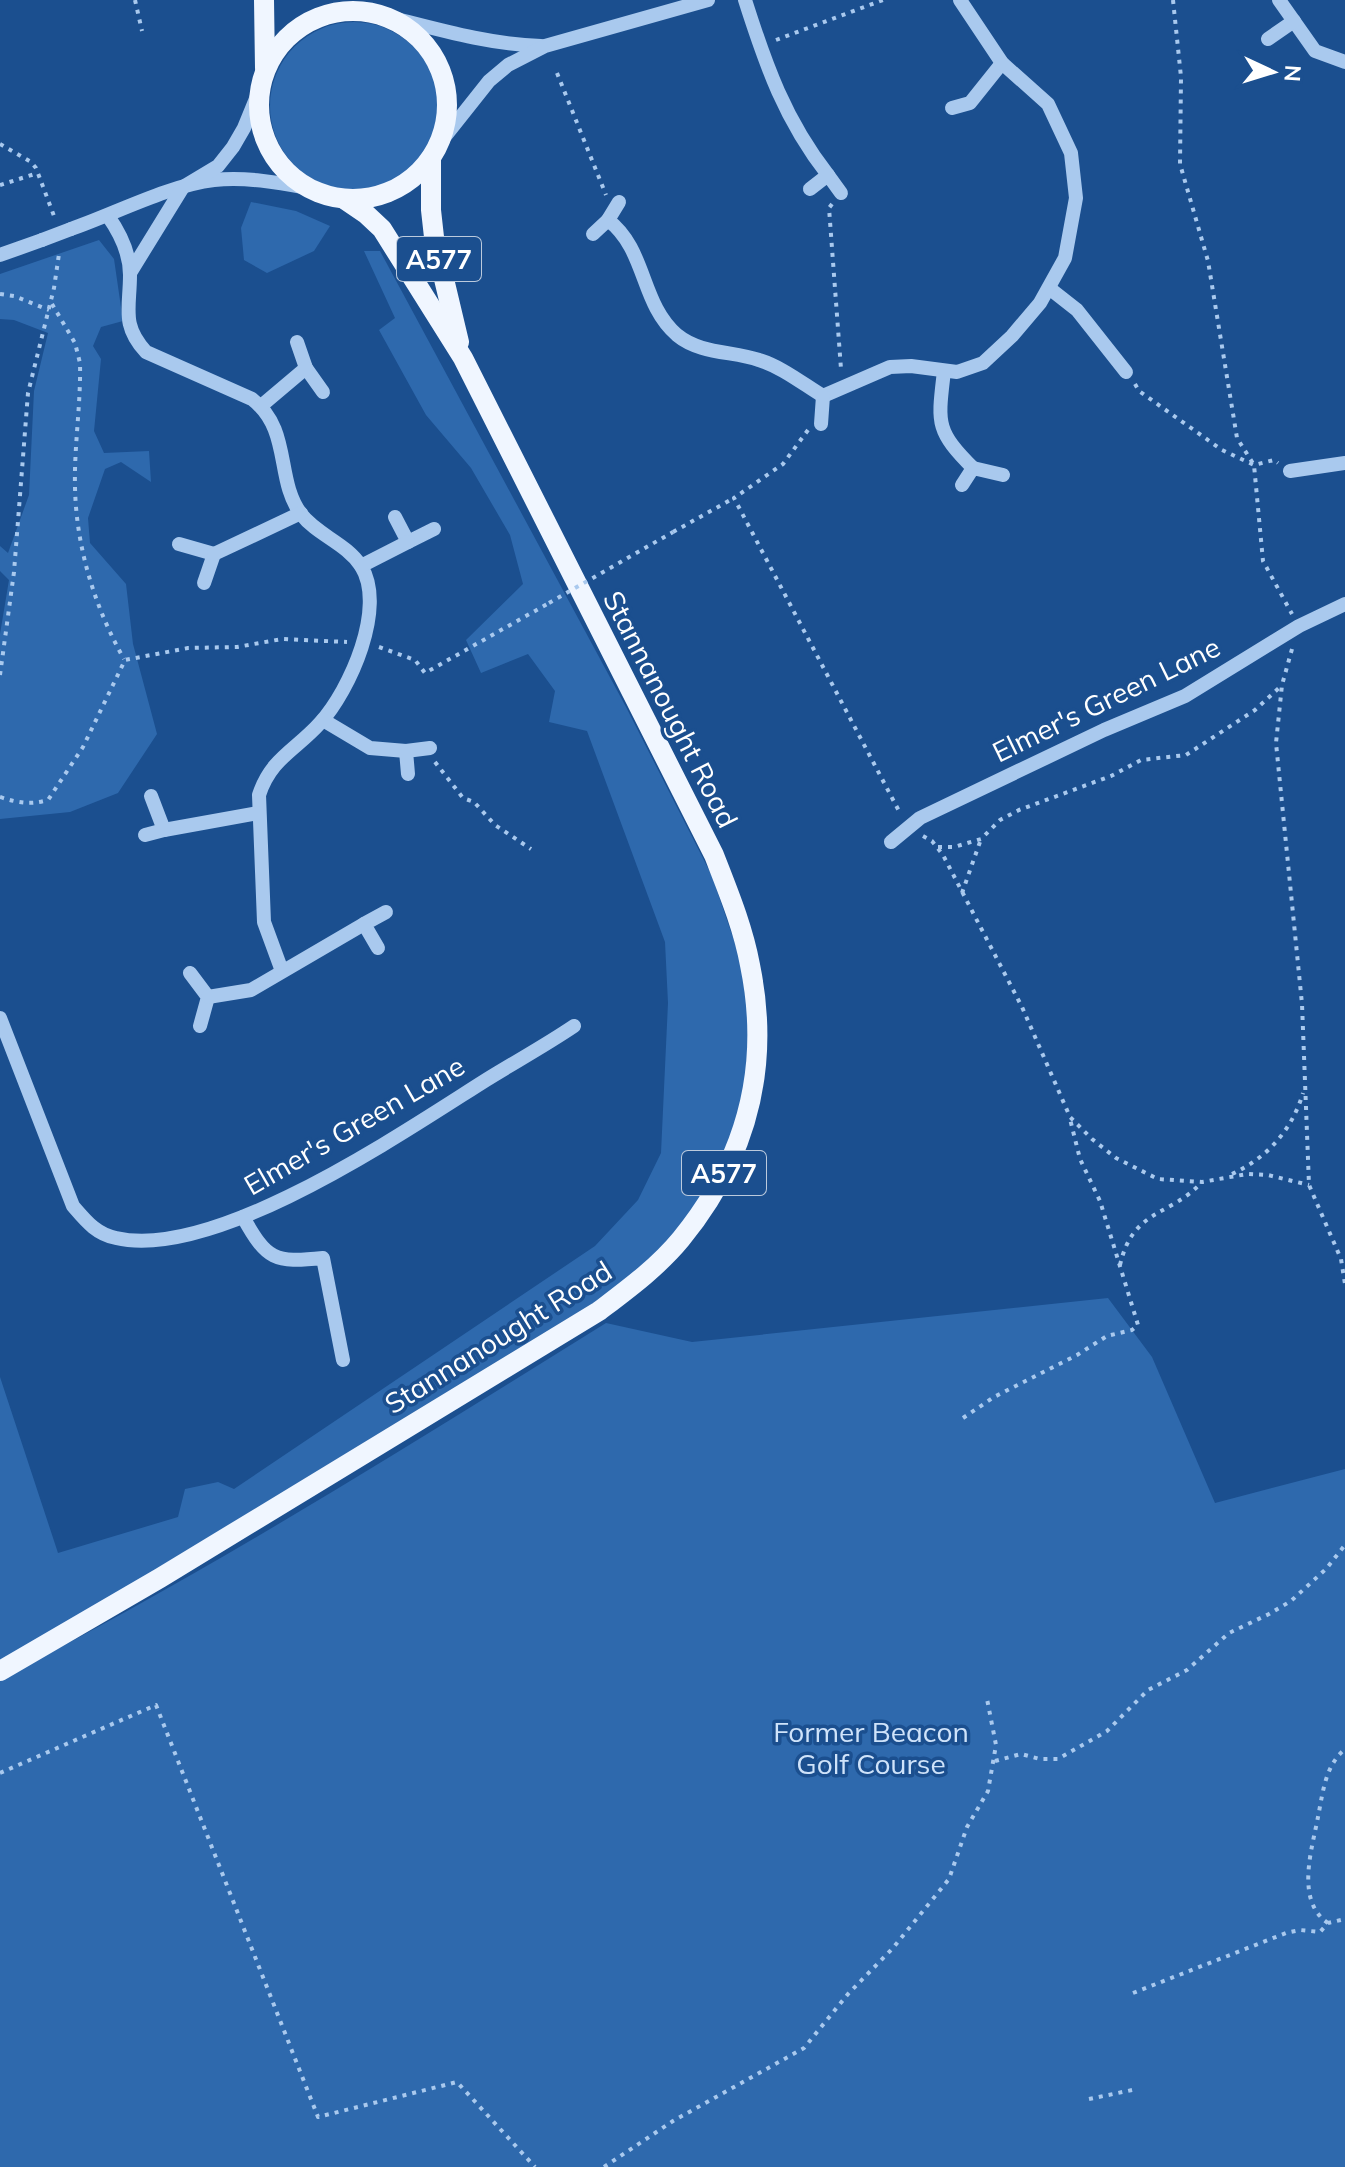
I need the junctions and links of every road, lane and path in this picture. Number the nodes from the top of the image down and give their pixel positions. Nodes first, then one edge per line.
1 (135, 0) edge
2 (264, 0) edge
3 (708, 0) edge
4 (745, 0) edge
5 (883, 0) edge
6 (960, 0) edge
7 (1173, 0) edge
8 (1279, 0) edge
9 (368, 9) edge
10 (1294, 21) junction
11 (142, 31) dead end
12 (1268, 39) dead end
13 (760, 45) junction
14 (545, 46) junction
15 (1345, 62) edge
16 (1002, 63) junction
17 (265, 68) junction
18 (557, 73) dead end
19 (260, 89) junction
20 (952, 108) dead end
21 (0, 144) edge
22 (435, 151) junction
23 (38, 173) junction
24 (828, 175) junction
25 (0, 185) edge
26 (183, 187) junction
27 (307, 188) junction
28 (810, 189) dead end
29 (841, 193) joint
30 (344, 199) junction
31 (613, 211) junction
32 (54, 216) dead end
33 (108, 216) junction
34 (593, 234) dead end
35 (59, 254) dead end
36 (0, 255) edge
37 (130, 273) junction
38 (1049, 288) junction
39 (0, 294) edge
40 (51, 302) junction
41 (49, 310) junction
42 (297, 342) dead end
43 (463, 358) junction
44 (306, 368) junction
45 (944, 371) junction
46 (1126, 372) joint
47 (842, 388) junction
48 (323, 392) dead end
49 (823, 396) junction
50 (261, 406) junction
51 (821, 424) joint
52 (1345, 463) edge
53 (1254, 465) junction
54 (973, 468) junction
55 (1290, 471) dead end
56 (1003, 475) dead end
57 (962, 485) dead end
58 (734, 498) junction
59 (301, 513) junction
60 (395, 517) dead end
61 (434, 529) dead end
62 (408, 542) junction
63 (179, 544) dead end
64 (214, 554) junction
65 (361, 566) junction
66 (204, 583) dead end
67 (1345, 604) edge
68 (1299, 626) junction
69 (362, 643) junction
70 (125, 660) junction
71 (0, 675) edge
72 (1282, 685) junction
73 (323, 720) junction
74 (430, 748) joint
75 (406, 751) junction
76 (408, 774) dead end
77 (151, 796) dead end
78 (0, 797) edge
79 (258, 813) junction
80 (908, 827) junction
81 (164, 830) junction
82 (145, 835) dead end
83 (981, 839) junction
84 (891, 842) dead end
85 (938, 847) junction
86 (531, 849) dead end
87 (962, 893) junction
88 (386, 912) dead end
89 (364, 924) junction
90 (378, 948) dead end
91 (282, 971) junction
92 (190, 973) dead end
93 (208, 997) junction
94 (0, 1018) edge
95 (200, 1026) dead end
96 (574, 1026) dead end
97 (1305, 1087) junction
98 (1070, 1117) junction
99 (1226, 1177) junction
100 (1202, 1182) junction
101 (1309, 1185) junction
102 (243, 1217) junction
103 (1120, 1267) junction
104 (1345, 1284) edge
105 (343, 1360) dead end
106 (963, 1418) dead end
107 (1345, 1545) edge
108 (0, 1671) edge
109 (987, 1699) dead end
110 (1345, 1749) edge
111 (995, 1761) junction
112 (0, 1773) edge
113 (1345, 1919) edge
114 (1328, 1923) junction
115 (1133, 1993) dead end
116 (1137, 2089) dead end
117 (1089, 2099) dead end
118 (535, 2167) edge
119 (604, 2167) edge

1 - 11 path
2 - 17 main road, A577
3 - 14 street
4 - 13 street
5 - 13 path
6 - 16 street
7 - 53 path
8 - 10 street
9 - 14 street
9 - 17 main road, A577
9 - 22 main road, A577
10 - 12 street
10 - 15 street
13 - 24 street
14 - 22 street
16 - 20 street
16 - 38 street
17 - 19 main road, A577
18 - 31 path
19 - 26 street
19 - 27 main road, A577
21 - 23 path
22 - 30 main road, A577
22 - 43 main road, Stannanought Road / A577
23 - 25 path
23 - 32 path
24 - 28 street
24 - 29 street
26 - 27 street
26 - 33 street
26 - 37 street
27 - 30 main road, A577
29 - 47 path
30 - 43 main road, Stannanought Road / A577
31 - 34 street
31 - 49 street
33 - 36 street, bridge
33 - 37 street
35 - 40 path
37 - 50 street
38 - 45 street
38 - 46 street
39 - 41 path
40 - 41 path
40 - 70 path
41 - 71 path
42 - 44 street
43 - 108 main road, Stannanought Road / A577
44 - 48 street
44 - 50 street
45 - 47 street
45 - 54 street
46 - 53 path
47 - 49 street
49 - 51 street
50 - 59 street
51 - 58 path
52 - 55 street
53 - 68 path
54 - 56 street
54 - 57 street
58 - 69 path, bridge
58 - 80 path
59 - 64 street
59 - 65 street
60 - 62 street
61 - 62 street
62 - 65 street
63 - 64 street
64 - 66 street
65 - 69 street
67 - 68 street, Elmer's Green Lane
68 - 72 path
68 - 80 street, Elmer's Green Lane
69 - 70 path
69 - 73 street
70 - 78 path
72 - 83 path
72 - 97 path
73 - 75 street
73 - 79 street
74 - 75 street
74 - 86 path
75 - 76 street
77 - 81 street
79 - 81 street
79 - 91 street
80 - 84 street, Elmer's Green Lane
80 - 85 path
81 - 82 street
83 - 85 path
83 - 87 path
85 - 87 path
87 - 98 path
88 - 89 street
89 - 90 street
89 - 91 street
91 - 93 street
92 - 93 street
93 - 95 street
94 - 102 street, Elmer's Green Lane
96 - 102 street, Elmer's Green Lane
97 - 99 path
97 - 101 path
98 - 100 path
98 - 103 path
99 - 100 path
99 - 101 path
100 - 103 path
101 - 104 path
102 - 105 street
103 - 106 path
107 - 111 path
109 - 111 path
110 - 114 path
111 - 119 path
112 - 118 path
113 - 114 path
114 - 115 path
116 - 117 path

